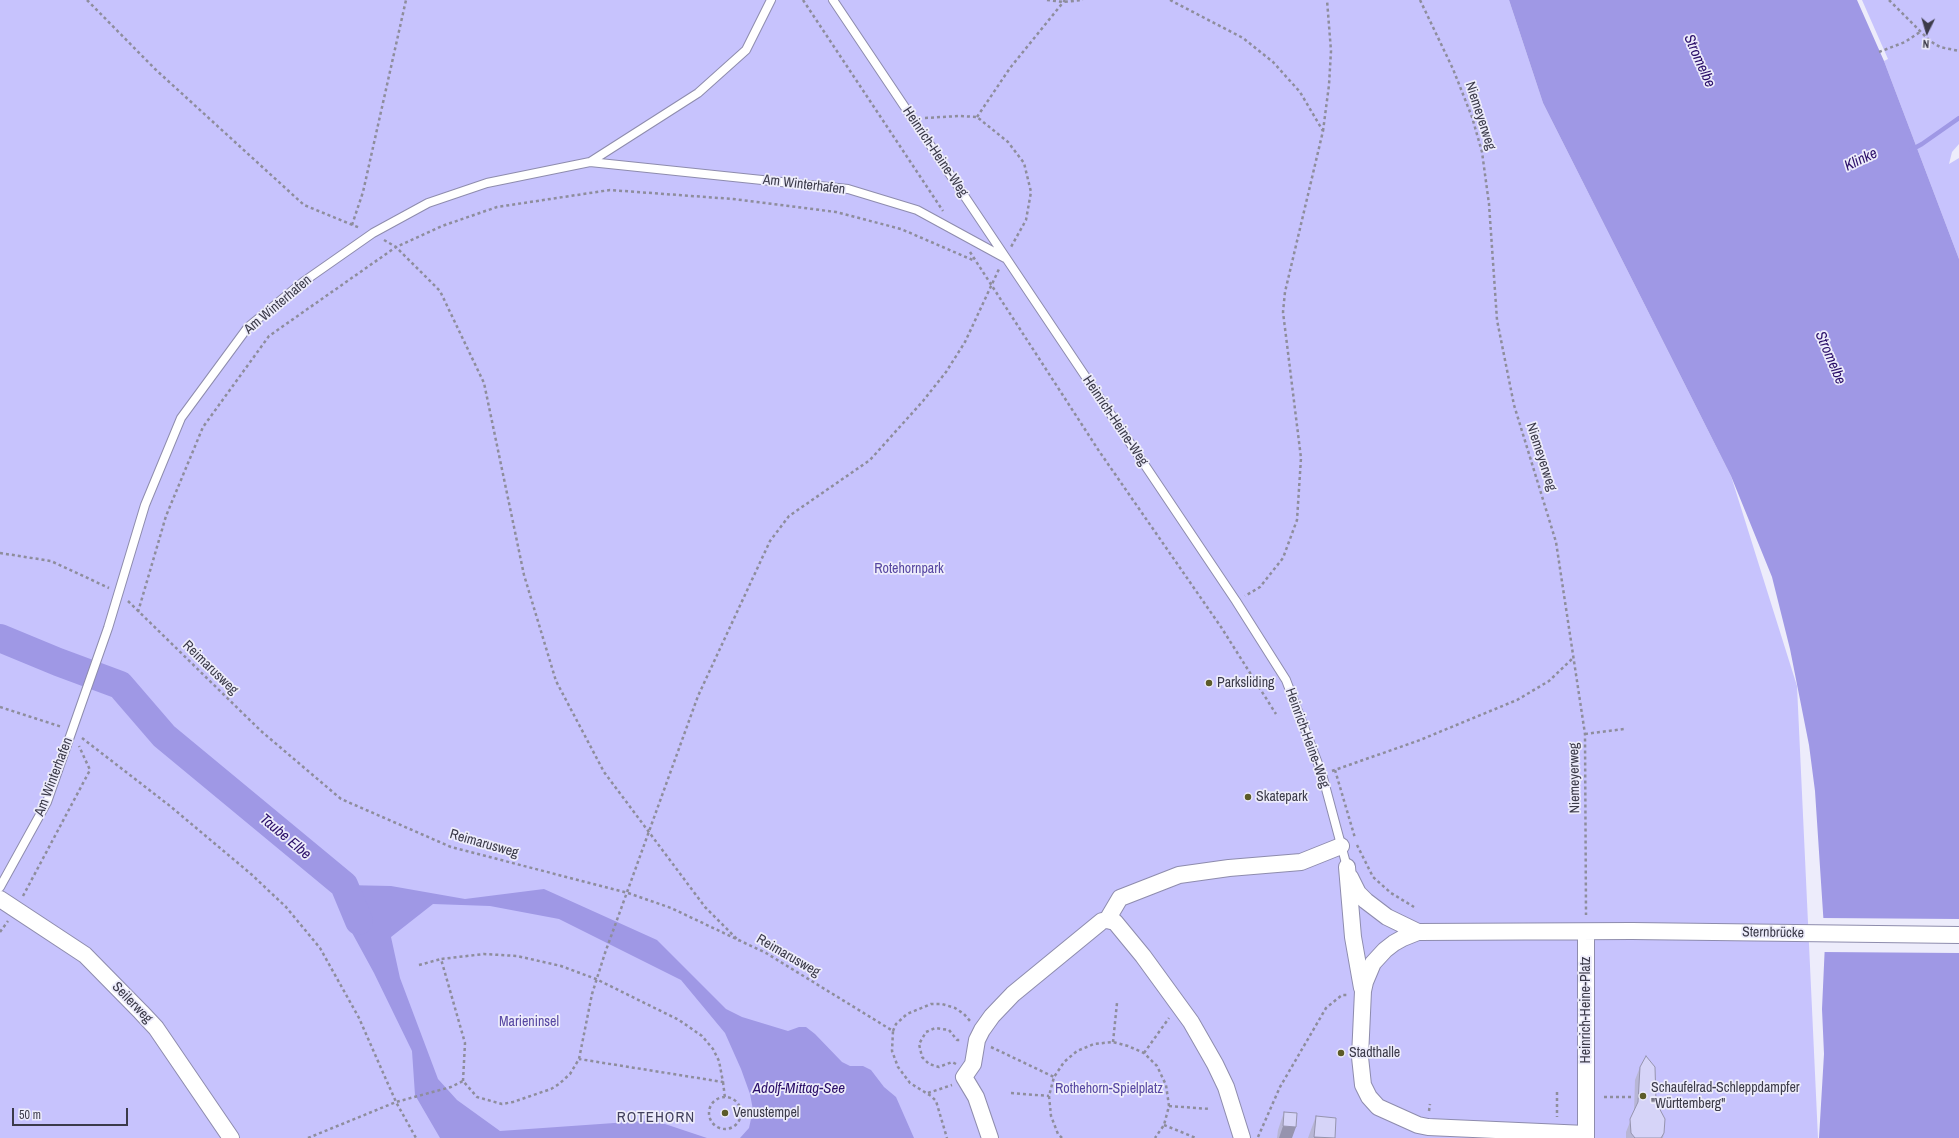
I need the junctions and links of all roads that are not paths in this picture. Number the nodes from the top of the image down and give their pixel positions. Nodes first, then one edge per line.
1 (771, 0) edge
2 (833, 0) edge
3 (590, 162) junction
4 (1005, 258) junction
5 (1341, 846) junction
6 (1347, 867) junction
7 (0, 887) edge
8 (0, 899) edge
9 (1107, 920) junction
10 (1418, 932) junction
11 (1586, 932) junction
12 (1959, 935) edge
13 (1363, 991) junction
14 (1586, 1136) edge
15 (231, 1138) edge
16 (990, 1138) edge
17 (1242, 1138) edge

1 - 3 lane, Am Winterhafen
2 - 4 lane, Heinrich-Heine-Weg
3 - 4 lane, Am Winterhafen
3 - 7 lane, Am Winterhafen
4 - 5 lane, Heinrich-Heine-Weg
5 - 6 lane, Heinrich-Heine-Weg
5 - 9 street
6 - 10 street, Heinrich-Heine-Weg
6 - 13 street, Heinrich-Heine-Weg
8 - 15 street, Seilerweg
9 - 16 street
9 - 17 street
10 - 11 street, Heinrich-Heine-Platz
10 - 13 street, Heinrich-Heine-Platz
11 - 12 street, Sternbrücke
11 - 14 street, Heinrich-Heine-Platz
13 - 14 street, Heinrich-Heine-Platz

